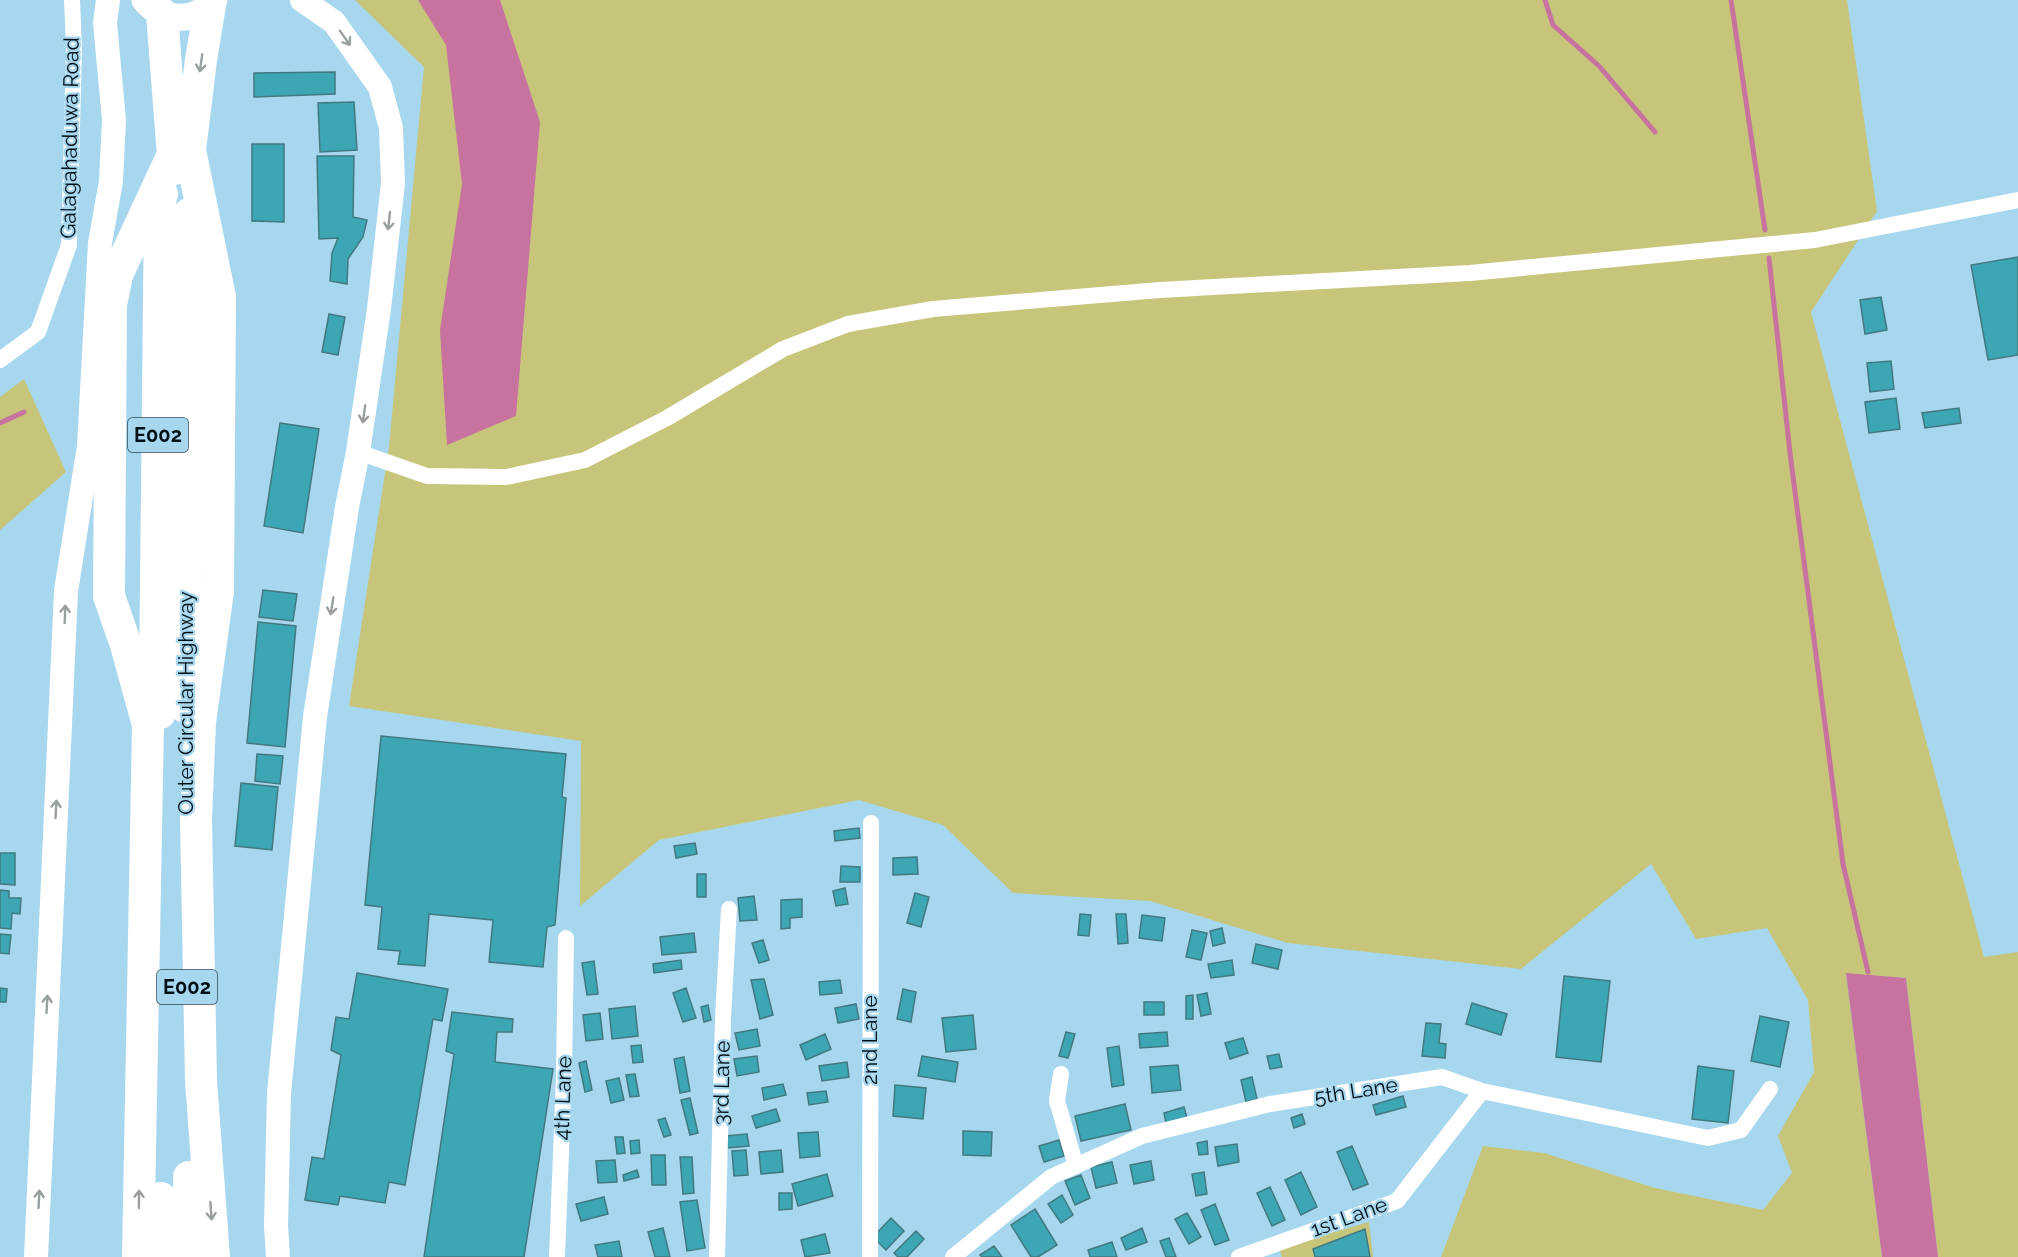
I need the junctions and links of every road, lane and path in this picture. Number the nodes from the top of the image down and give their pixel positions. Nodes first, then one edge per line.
1 (72, 0) edge
2 (108, 0) edge
3 (302, 0) edge
4 (212, 3) edge
5 (153, 7) edge
6 (182, 151) junction
7 (2018, 200) edge
8 (160, 201) junction
9 (149, 235) junction
10 (0, 360) edge
11 (358, 452) junction
12 (156, 680) junction
13 (164, 720) junction
14 (871, 823) dead end
15 (729, 909) dead end
16 (566, 938) dead end
17 (1061, 1074) dead end
18 (1770, 1089) dead end
19 (1482, 1091) junction
20 (1076, 1166) junction
21 (36, 1257) edge
22 (138, 1257) edge
23 (161, 1257) edge
24 (190, 1257) edge
25 (214, 1257) edge
26 (278, 1257) edge
27 (557, 1257) edge
28 (717, 1257) edge
29 (870, 1257) edge
30 (953, 1257) edge
31 (1239, 1257) edge

1 - 10 street, Galagahaduwa Road
21 -> 2 street
3 -> 11 street
4 - 5 main road
4 -> 6 highway
5 - 6 highway
6 - 8 highway, Outer Circular Highway / E002
6 - 13 highway, Outer Circular Highway / E002
6 - 13 highway
6 -> 25 highway
7 - 11 street
8 - 9 highway
8 - 12 highway, Outer Circular Highway / E002
9 - 12 highway
9 - 13 highway
11 -> 26 street
12 - 13 highway, Outer Circular Highway / E002
22 -> 13 highway
13 - 23 highway, Outer Circular Highway / E002
13 - 24 highway, Outer Circular Highway / E002
14 - 29 street, 2nd Lane
15 - 28 street, 3rd Lane
16 - 27 street, 4th Lane
17 - 20 street
18 - 19 street, 5th Lane
19 - 20 street, 5th Lane
19 - 31 street, 1st Lane
20 - 30 street, 5th Lane

